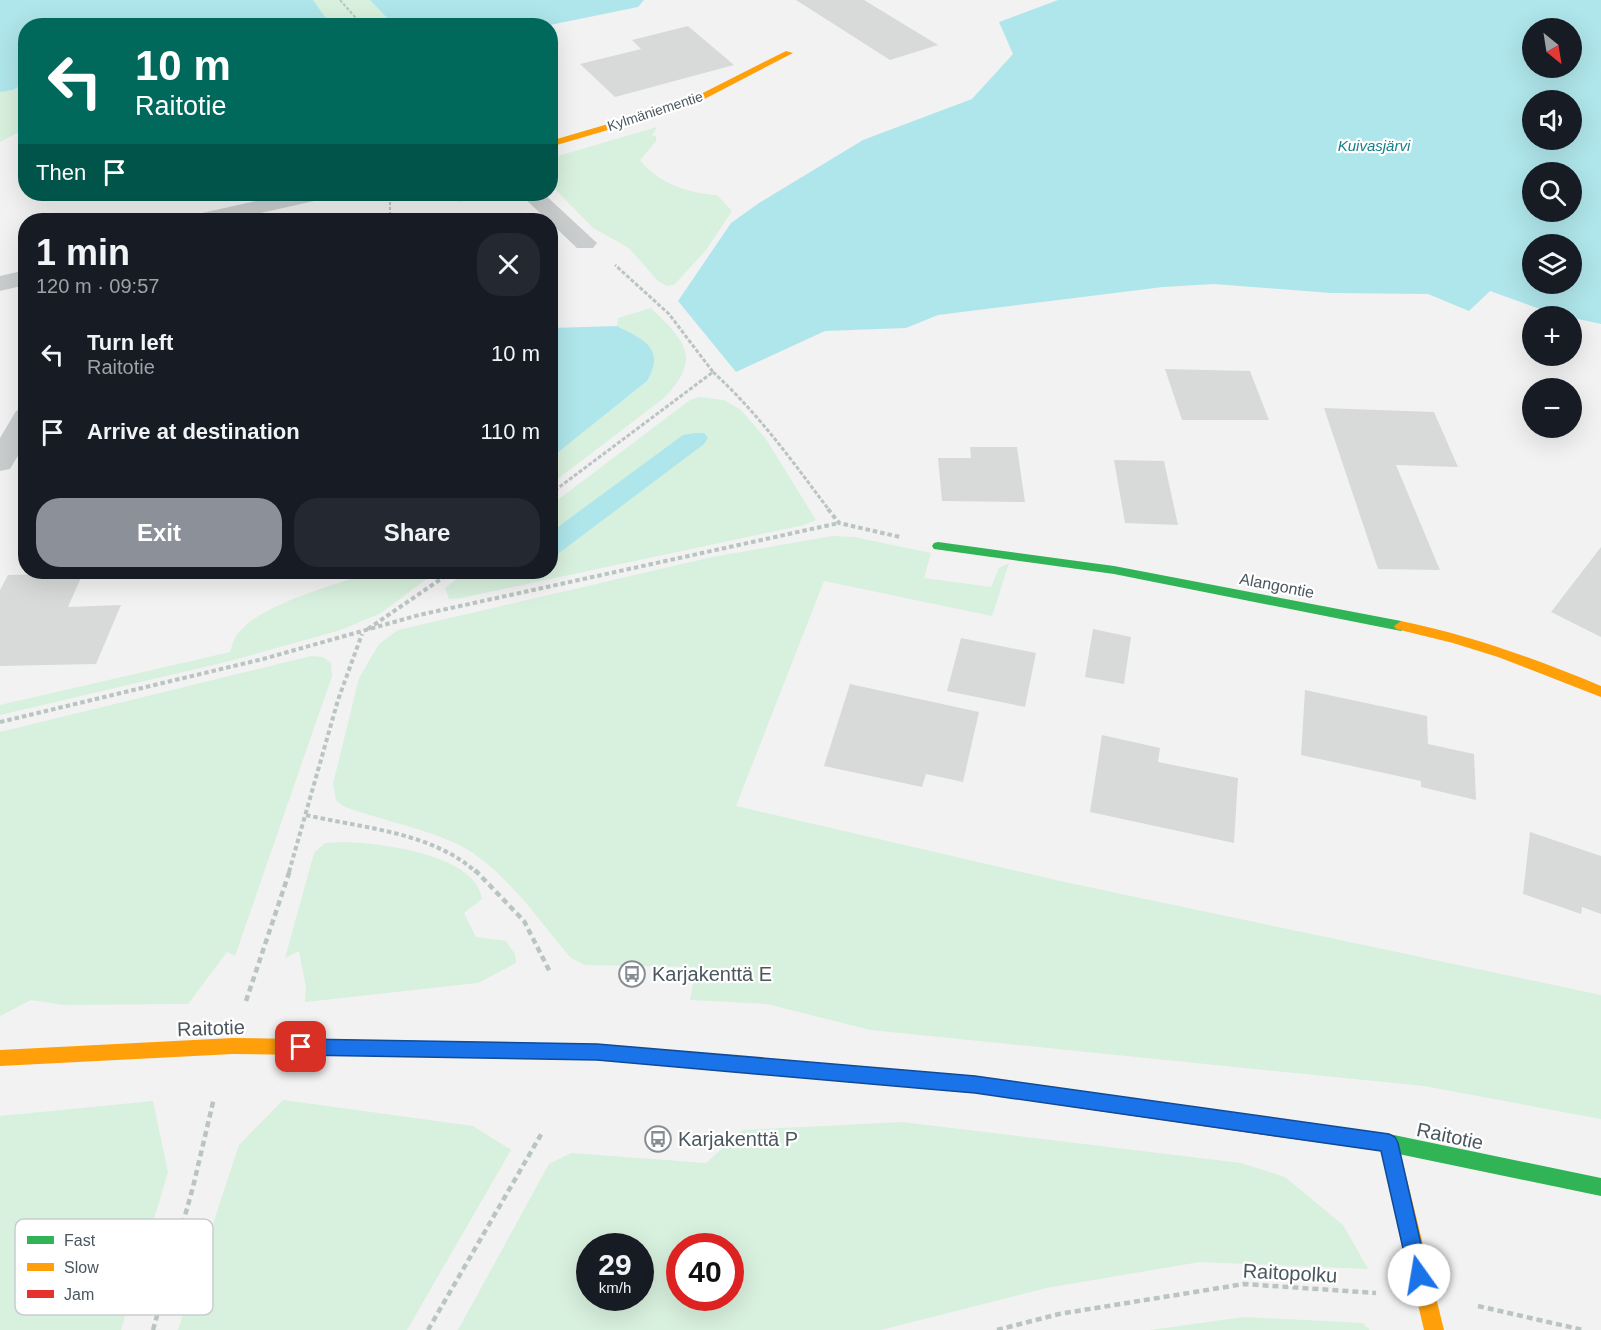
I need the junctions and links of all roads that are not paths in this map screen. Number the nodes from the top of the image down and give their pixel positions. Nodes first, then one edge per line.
1 (789, 53) dead end
2 (558, 142) edge
3 (284, 201) edge
4 (539, 201) edge
5 (232, 213) edge
6 (552, 213) edge
7 (558, 218) edge
8 (585, 243) road end
9 (18, 278) edge
10 (0, 284) edge
11 (18, 431) edge
12 (0, 462) edge
13 (938, 546) road end
14 (1601, 692) edge
15 (0, 1058) edge
16 (1389, 1143) junction
17 (1601, 1186) edge
18 (1434, 1330) edge

1 - 2 street, Kylmäniementie
3 - 5 street
4 - 6 street
7 - 8 street
9 - 10 street
11 - 12 street
13 - 14 street, Alangontie
15 - 16 street, Raitotie
16 - 17 street, Raitotie
16 - 18 street

